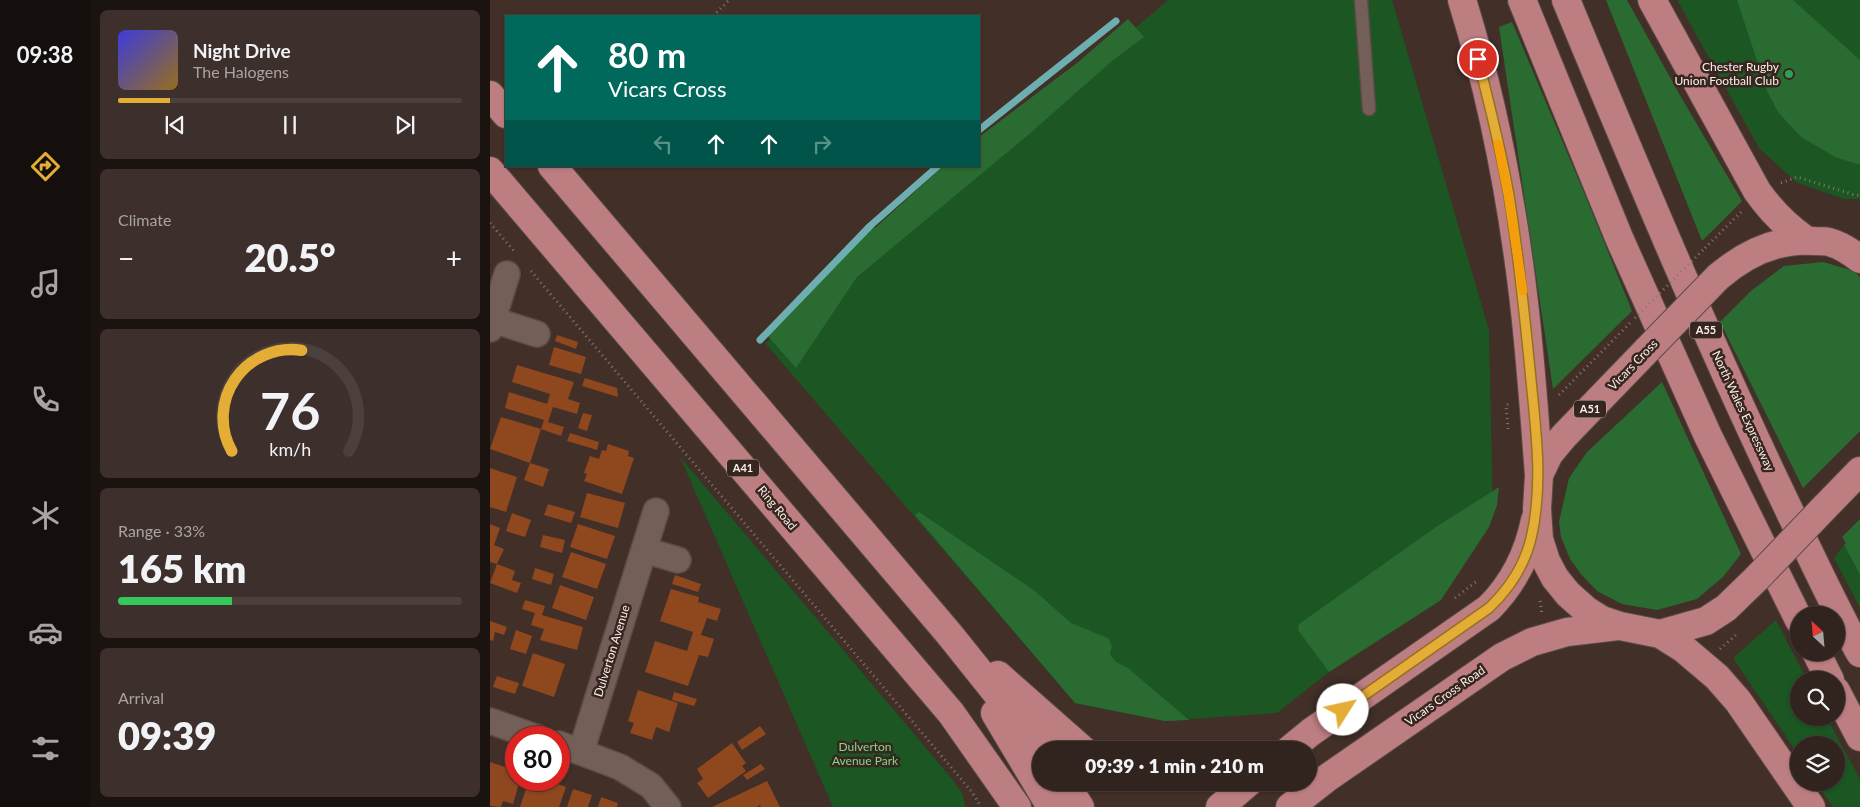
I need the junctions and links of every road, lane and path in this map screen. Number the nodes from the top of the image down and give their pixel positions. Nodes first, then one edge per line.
1 (729, 0) edge
2 (1361, 0) edge
3 (1462, 0) edge
4 (1522, 0) edge
5 (1566, 0) edge
6 (1652, 0) edge
7 (714, 15) edge
8 (490, 95) edge
9 (1368, 109) dead end
10 (505, 113) edge
11 (553, 167) edge
12 (490, 171) edge
13 (490, 223) edge
14 (1860, 235) edge
15 (1818, 241) junction
16 (1705, 248) dead end
17 (1860, 259) edge
18 (517, 264) junction
19 (491, 325) edge
20 (537, 334) dead end
21 (1533, 402) junction
22 (1508, 430) dead end
23 (1860, 471) edge
24 (1539, 475) junction
25 (1537, 509) junction
26 (656, 512) dead end
27 (644, 550) junction
28 (678, 560) dead end
29 (1514, 577) junction
30 (1792, 606) edge
31 (1620, 626) junction
32 (1744, 627) dead end
33 (1660, 634) junction
34 (950, 636) junction
35 (1546, 638) junction
36 (1860, 653) edge
37 (1704, 664) junction
38 (1845, 708) edge
39 (490, 721) edge
40 (505, 726) edge
41 (1860, 736) edge
42 (1035, 741) edge
43 (1073, 741) edge
44 (1300, 741) edge
45 (570, 748) edge
46 (992, 770) junction
47 (1327, 778) junction
48 (1070, 791) edge
49 (1239, 791) edge
50 (668, 807) edge
51 (981, 807) edge
52 (1001, 807) edge
53 (1017, 807) edge
54 (1052, 807) edge
55 (1080, 807) edge
56 (1220, 807) edge
57 (1290, 807) edge
58 (1299, 807) edge
59 (1811, 807) edge

1 - 7 path
2 - 9 lane
3 - 21 highway
4 - 30 highway
5 - 36 highway, North Wales Expressway / A55
6 - 15 highway
8 - 10 highway
11 - 34 highway
12 - 46 highway, Ring Road / A41
13 - 18 path
14 - 15 highway, A51
15 - 17 highway
15 - 24 highway, Vicars Cross / A51, bridge
16 - 21 path, bridge
18 - 19 street
18 - 51 path
19 - 20 street
21 - 22 path
21 - 24 highway
23 - 33 highway, Vicars Cross / A51, bridge
24 - 25 highway, Vicars Cross / A51
25 - 29 highway, A51
25 - 31 highway, Vicars Cross / A51
26 - 27 street, Dulverton Avenue
27 - 28 street
27 - 45 street, Dulverton Avenue
29 - 35 path
29 - 44 highway, A51
31 - 33 highway, Vicars Cross / A51
31 - 35 highway, Vicars Cross Road / A51
32 - 37 path
33 - 37 highway
34 - 42 highway
34 - 43 highway
34 - 54 highway
35 - 47 highway, Vicars Cross Road / A51
37 - 59 highway
38 - 41 highway
39 - 40 street
45 - 50 street
46 - 52 highway
46 - 53 highway, Ring Road / A41
47 - 57 highway, Vicars Cross Road / A51
47 - 58 highway
48 - 55 highway
49 - 56 highway

